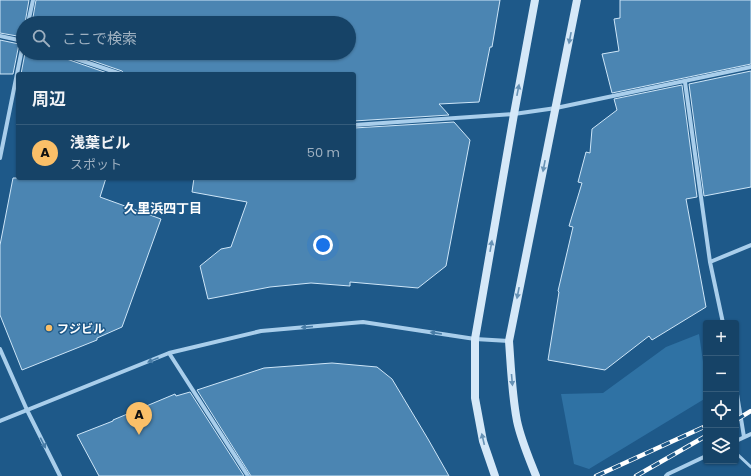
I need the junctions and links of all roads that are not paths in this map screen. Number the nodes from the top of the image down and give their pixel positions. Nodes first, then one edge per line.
1 (34, 0) edge
2 (535, 0) edge
3 (577, 0) edge
4 (30, 16) edge
5 (0, 36) edge
6 (16, 39) edge
7 (20, 60) edge
8 (80, 60) edge
9 (751, 67) edge
10 (17, 72) edge
11 (116, 72) edge
12 (16, 79) edge
13 (685, 82) junction
14 (556, 108) junction
15 (514, 114) junction
16 (356, 125) edge
17 (0, 158) edge
18 (751, 245) edge
19 (710, 262) junction
20 (722, 320) edge
21 (475, 339) junction
22 (509, 341) junction
23 (0, 349) edge
24 (169, 353) junction
25 (737, 392) edge
26 (27, 410) junction
27 (0, 421) edge
28 (751, 434) edge
29 (744, 437) junction
30 (739, 440) edge
31 (739, 456) edge
32 (703, 457) edge
33 (751, 467) edge
34 (60, 476) edge
35 (248, 476) edge
36 (495, 476) edge
37 (536, 476) edge
38 (666, 476) edge

1 - 4 street
15 -> 2 street
3 -> 14 street
5 - 6 street
7 - 10 street
8 - 11 street
9 - 13 street
12 - 17 street
13 - 14 street
13 - 19 street
14 - 15 street
14 -> 22 street
15 - 16 street
21 -> 15 street
18 - 19 street
19 - 20 street
21 - 22 street
21 -> 24 street
36 -> 21 street
22 -> 37 street
23 - 26 street
24 -> 26 street
24 - 35 street
25 - 29 street
26 - 27 street
26 -> 34 street
28 - 29 street
29 - 30 street
31 - 33 lane
32 - 38 street

